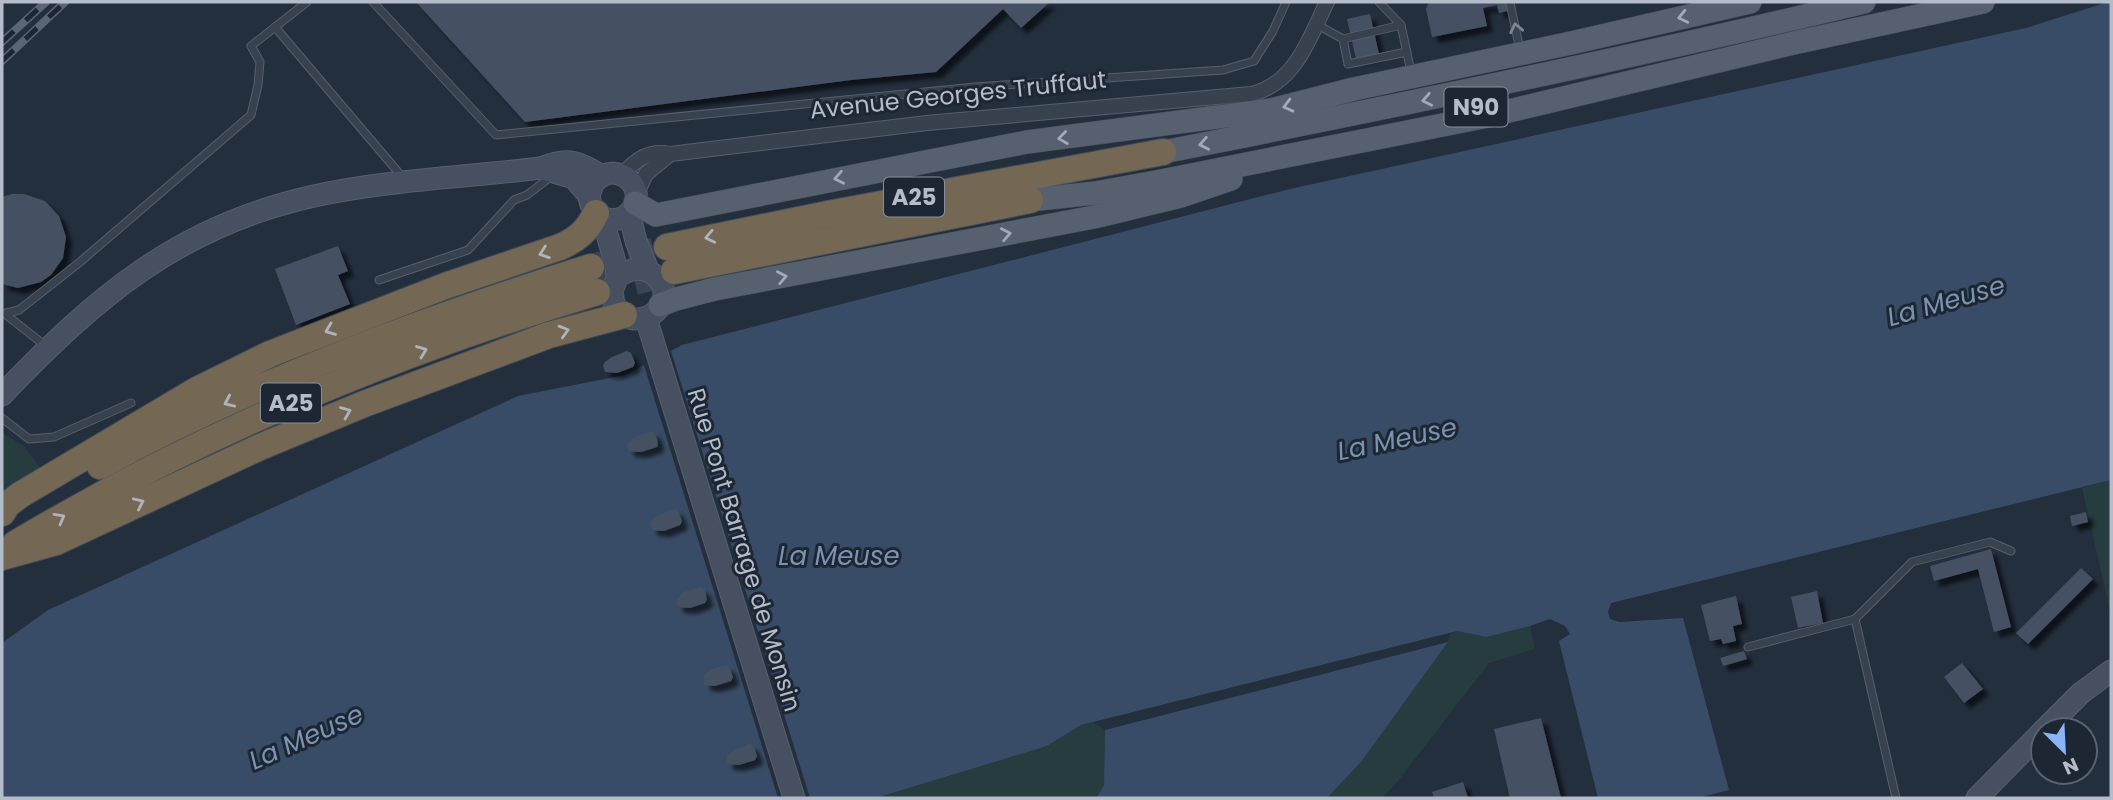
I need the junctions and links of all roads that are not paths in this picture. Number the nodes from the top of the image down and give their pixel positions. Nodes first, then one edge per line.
1 (307, 2) edge
2 (373, 2) edge
3 (1286, 2) edge
4 (1327, 2) edge
5 (1379, 2) edge
6 (1750, 2) edge
7 (1801, 2) edge
8 (1864, 2) edge
9 (1920, 2) edge
10 (1983, 2) edge
11 (1510, 3) edge
12 (1724, 5) edge
13 (1316, 24) junction
14 (1401, 25) junction
15 (275, 27) junction
16 (1343, 39) junction
17 (1407, 52) junction
18 (1521, 54) junction
19 (1613, 59) junction
20 (1412, 77) junction
21 (1379, 138) junction
22 (1163, 152) joint
23 (670, 155) junction
24 (548, 170) junction
25 (612, 175) junction
26 (407, 183) junction
27 (1030, 200) junction
28 (634, 203) junction
29 (595, 208) junction
30 (663, 263) junction
31 (601, 279) junction
32 (379, 281) dead end
33 (643, 313) junction
34 (4, 314) edge
35 (48, 348) junction
36 (2, 395) edge
37 (131, 403) dead end
38 (2, 418) edge
39 (2, 513) edge
40 (2, 523) edge
41 (2011, 551) dead end
42 (2, 555) edge
43 (1855, 619) junction
44 (1748, 647) dead end
45 (2111, 671) edge
46 (2059, 716) edge
47 (2029, 746) edge
48 (794, 798) edge
49 (1896, 798) edge
50 (1977, 798) edge

1 - 15 lane
2 - 3 lane
4 - 13 street
5 - 14 lane
6 - 12 main road, N90
7 - 19 main road
8 - 19 main road, N90
9 - 27 main road, N90
10 - 21 main road, N90
18 -> 11 lane
12 -> 18 main road, N90
13 - 16 lane
13 - 23 street, Avenue Georges Truffaut
14 - 16 lane
14 - 17 lane
15 - 26 lane
15 - 34 lane
16 - 17 lane
17 - 20 lane
18 - 20 main road, N90
19 -> 22 main road, N90
20 -> 28 main road, N90
21 - 27 main road, N90
33 -> 21 main road, N90
22 -> 30 highway, A25
23 - 25 street, Avenue Georges Truffaut
23 - 28 street
24 - 25 street
24 - 26 street
24 - 29 street
24 - 32 lane
25 - 28 street
25 - 29 street
26 - 35 street
27 - 30 highway, A25
28 - 29 street
28 - 30 street
29 - 31 street
29 -> 39 highway
30 - 31 street
30 - 33 street
31 - 33 street
31 -> 40 highway, A25
42 -> 31 highway, A25
42 -> 33 highway, A25
33 - 48 street, Rue Pont Barrage de Monsin
34 - 35 lane
35 - 36 street
37 - 38 lane
41 - 43 lane
43 - 44 lane
43 - 49 lane
45 - 46 street
47 - 50 street

